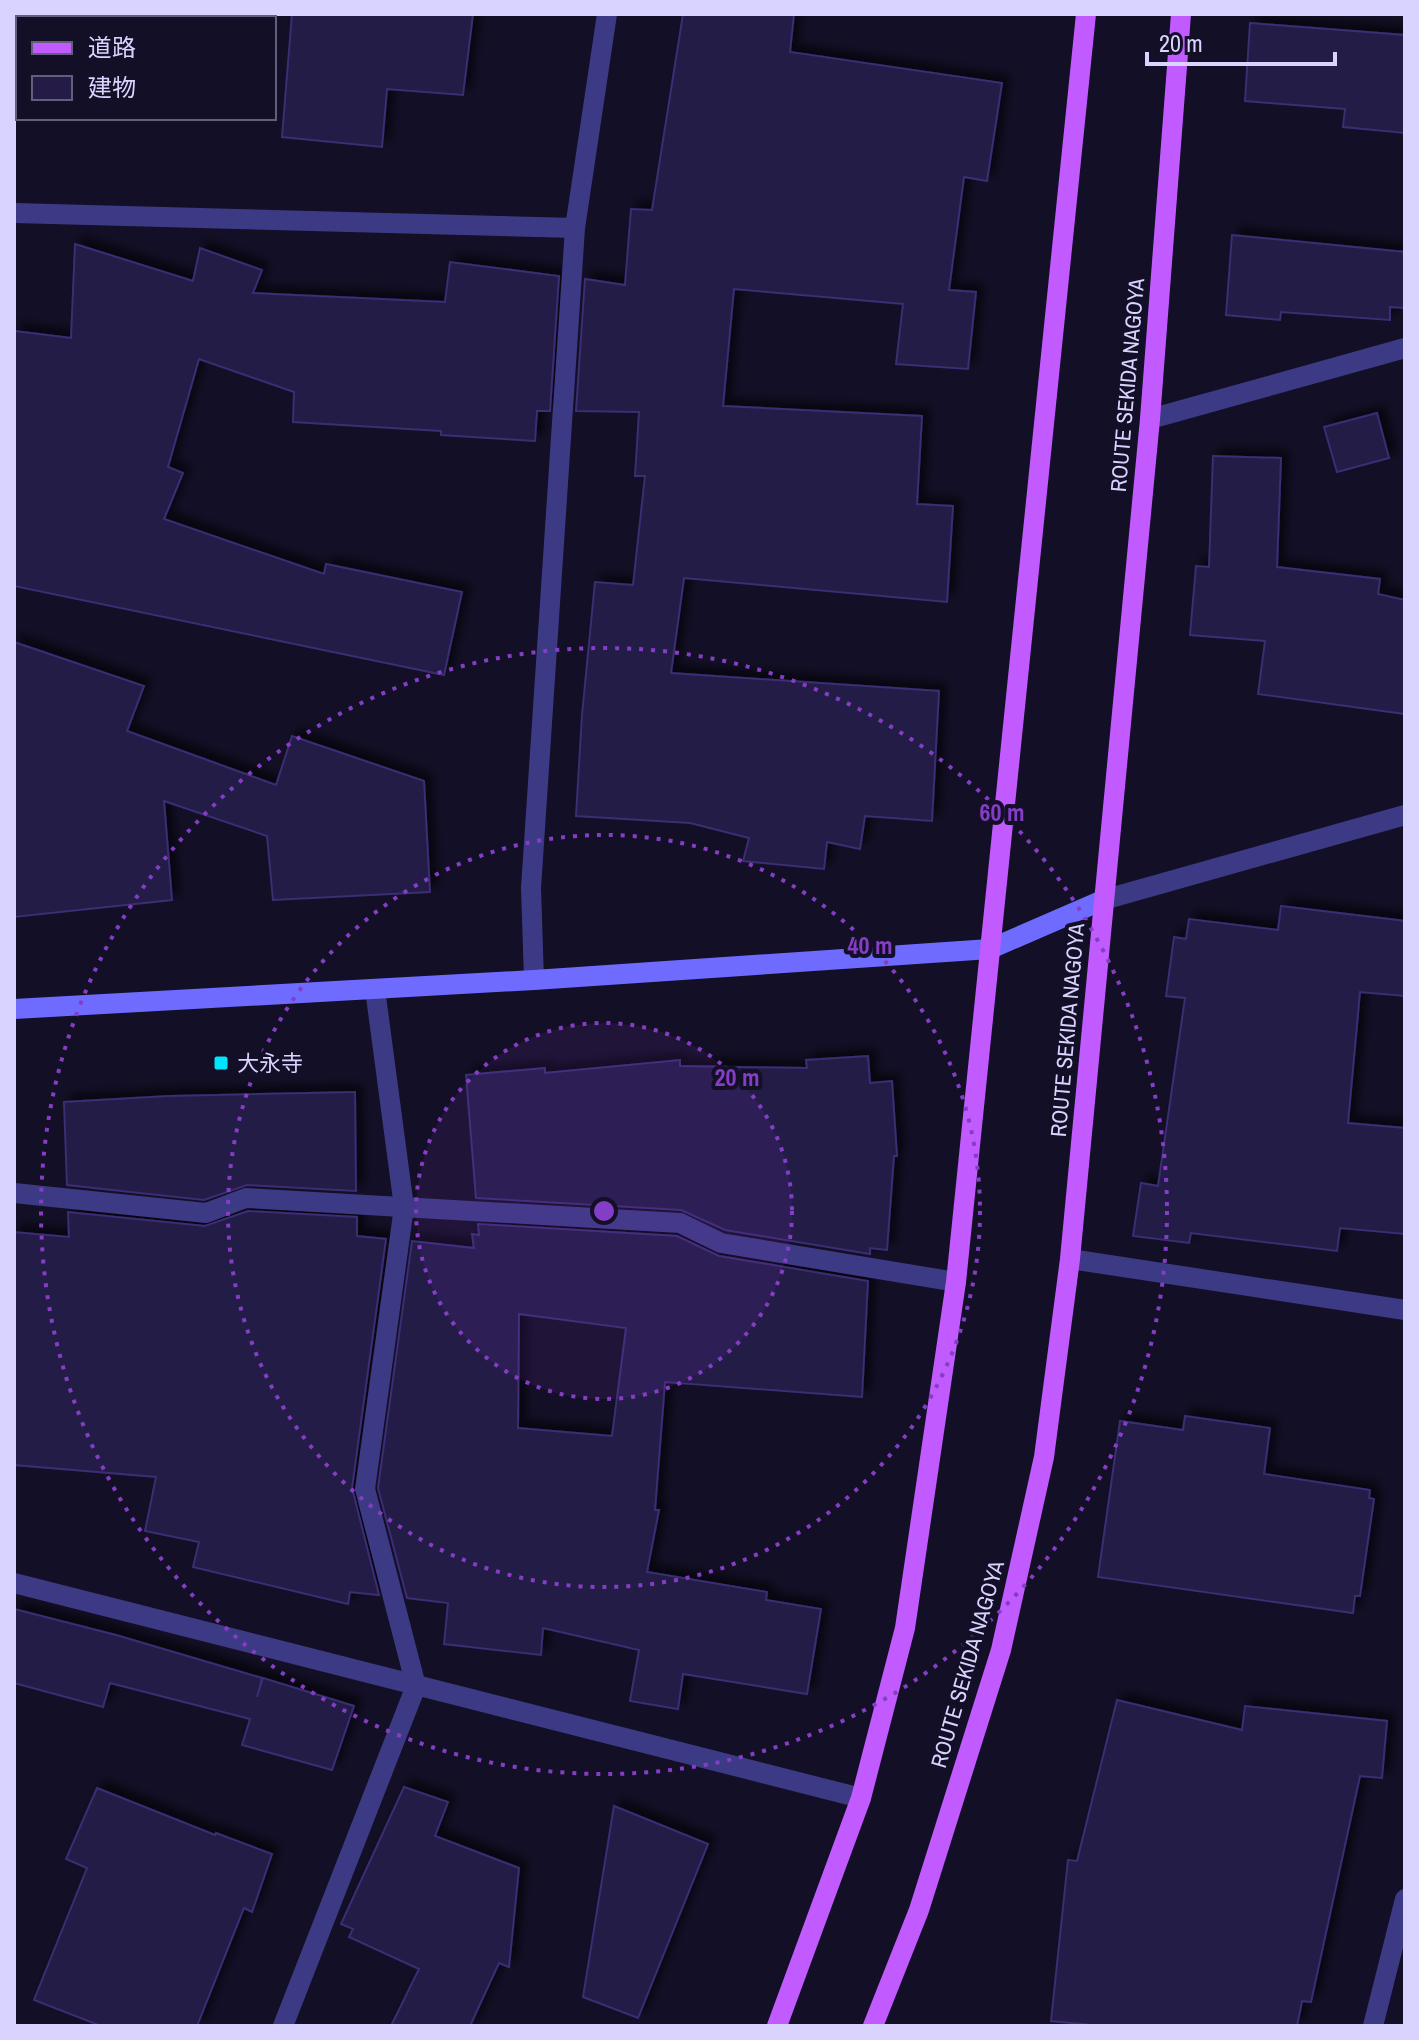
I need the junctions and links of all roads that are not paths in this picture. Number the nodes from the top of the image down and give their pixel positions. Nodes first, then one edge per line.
1 (607, 14) edge
2 (1086, 14) edge
3 (1181, 14) edge
4 (14, 213) edge
5 (575, 228) junction
6 (1405, 348) edge
7 (1150, 419) junction
8 (1405, 815) edge
9 (1103, 900) junction
10 (990, 949) junction
11 (534, 980) junction
12 (375, 989) junction
13 (14, 1009) edge
14 (14, 1193) edge
15 (404, 1207) junction
16 (1070, 1259) junction
17 (956, 1282) junction
18 (1405, 1310) edge
19 (14, 1583) edge
20 (416, 1686) junction
21 (861, 1798) junction
22 (1405, 1899) edge
23 (283, 2026) edge
24 (777, 2026) edge
25 (873, 2026) edge
26 (1373, 2026) edge

1 - 5 street
2 - 10 main road
3 - 7 main road, ROUTE SEKIDA NAGOYA
4 - 5 street
5 - 11 street
6 - 7 street
7 - 9 main road, ROUTE SEKIDA NAGOYA
8 - 9 street
9 - 10 street
9 - 16 main road, ROUTE SEKIDA NAGOYA
10 - 11 street
10 - 17 main road
11 - 12 street
12 - 13 street
12 - 15 street
14 - 15 street
15 - 17 street
15 - 20 street
16 - 18 street
16 - 25 main road, ROUTE SEKIDA NAGOYA
17 - 21 main road
19 - 20 street
20 - 21 street
20 - 23 street
21 - 24 main road
22 - 26 street

